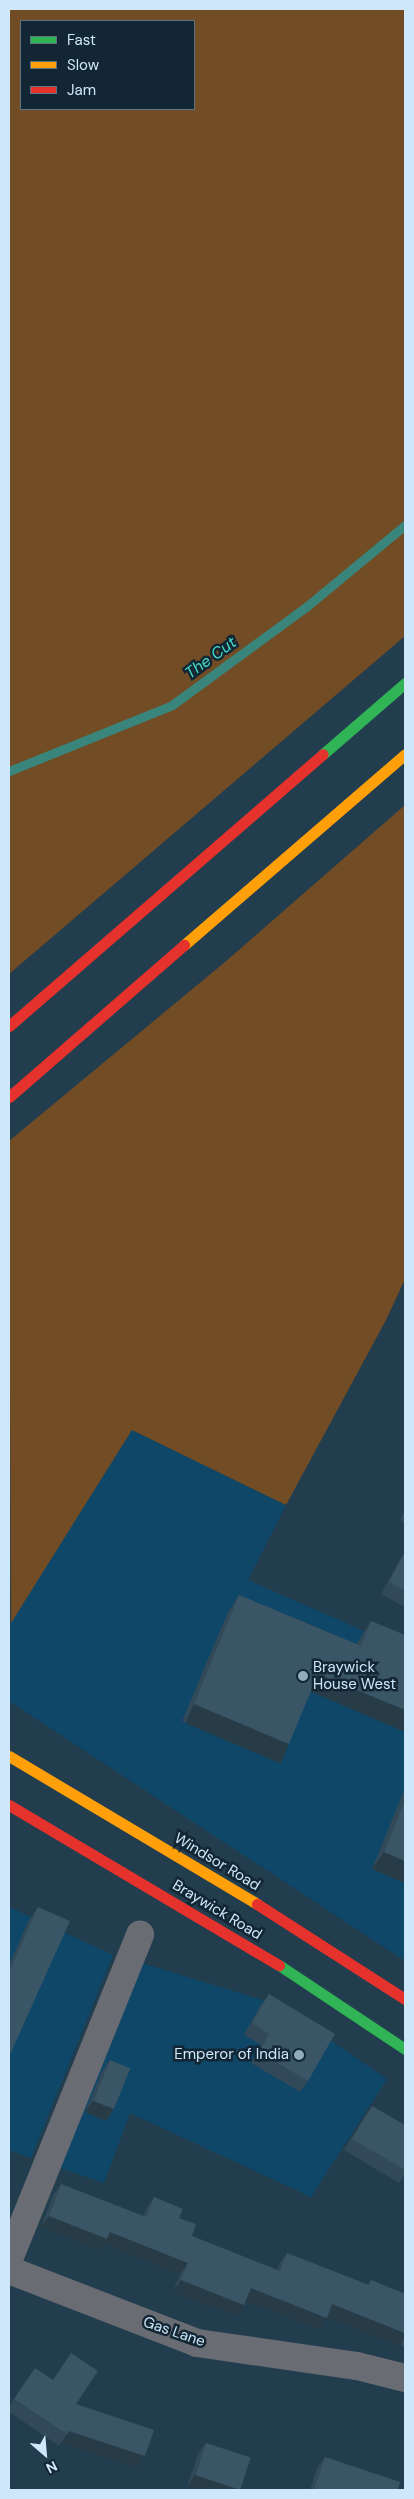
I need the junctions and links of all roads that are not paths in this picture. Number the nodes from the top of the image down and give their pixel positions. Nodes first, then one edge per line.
1 (405, 683) edge
2 (405, 754) edge
3 (9, 1026) edge
4 (9, 1097) edge
5 (9, 1756) edge
6 (9, 1805) edge
7 (140, 1934) dead end
8 (405, 1999) edge
9 (405, 2049) edge
10 (9, 2259) edge
11 (9, 2270) edge
12 (405, 2378) edge

1 - 3 main road
2 - 4 main road
5 - 8 main road, Windsor Road
6 - 9 main road, Braywick Road
7 - 10 street
11 - 12 street, Gas Lane

